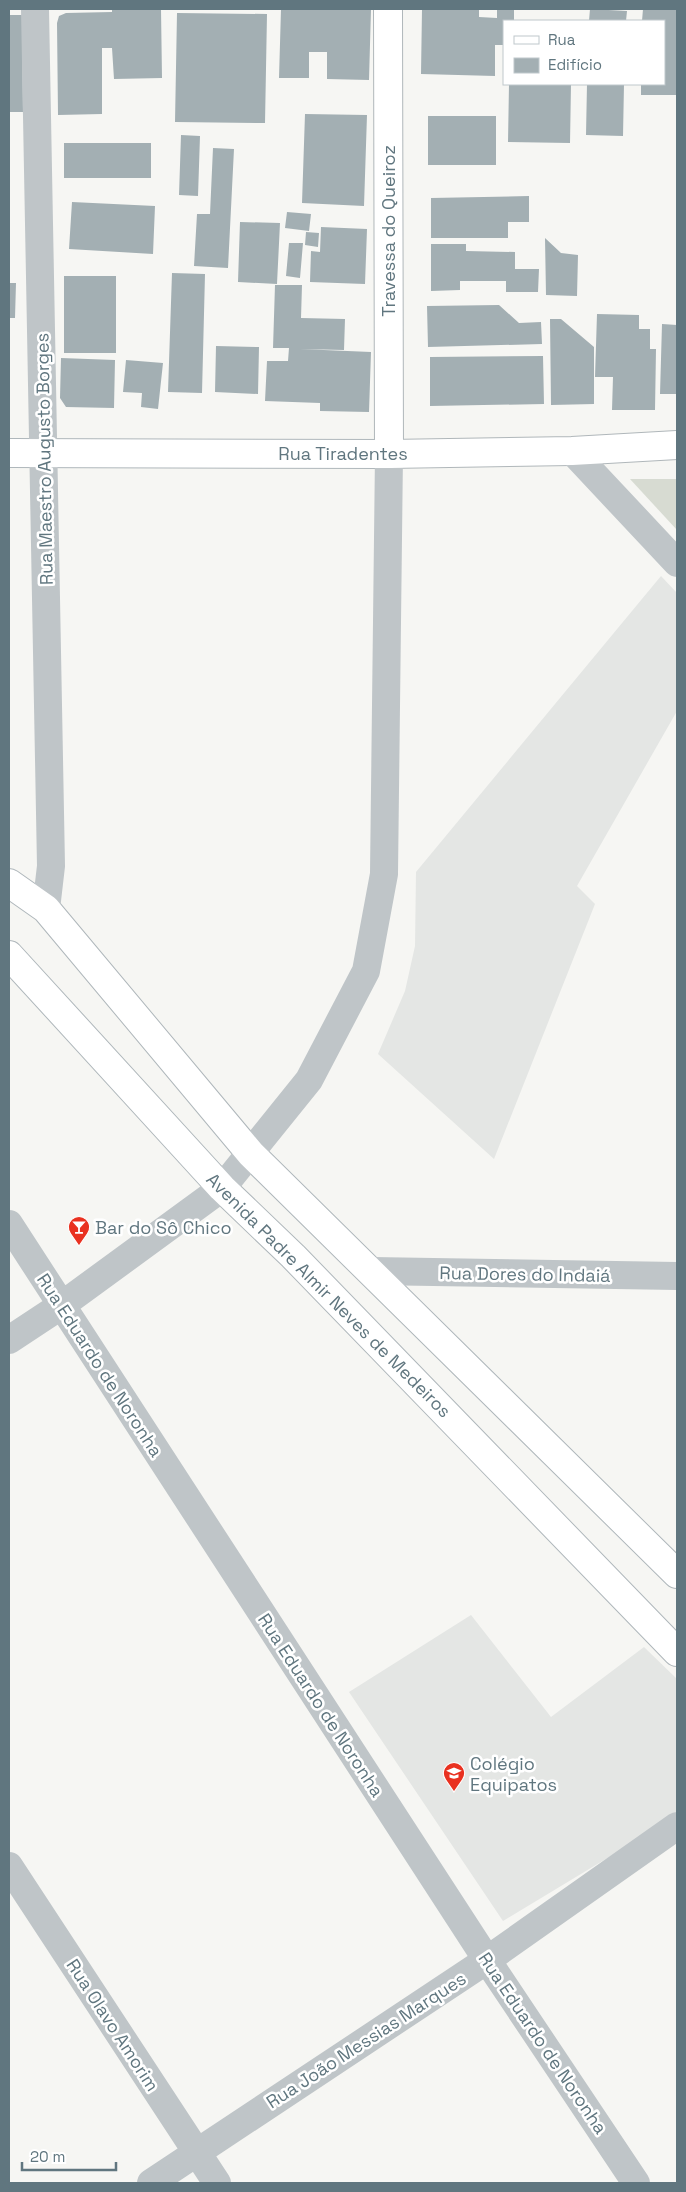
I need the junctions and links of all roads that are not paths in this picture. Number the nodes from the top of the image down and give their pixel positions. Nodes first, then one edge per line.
1 (35, 9) edge
2 (388, 9) edge
3 (677, 445) edge
4 (572, 450) junction
5 (9, 453) edge
6 (44, 453) junction
7 (389, 454) junction
8 (677, 564) edge
9 (9, 884) edge
10 (46, 909) junction
11 (9, 954) edge
12 (251, 1154) junction
13 (222, 1188) junction
14 (9, 1224) edge
15 (372, 1271) junction
16 (677, 1276) edge
17 (62, 1305) junction
18 (9, 1340) edge
19 (677, 1574) edge
20 (677, 1652) edge
21 (677, 1826) edge
22 (9, 1866) edge
23 (487, 1960) junction
24 (196, 2152) junction
25 (151, 2183) edge
26 (217, 2183) edge
27 (636, 2183) edge

1 - 6 street, Rua Maestro Augusto Borges
2 - 7 street, Travessa do Queiroz
3 - 4 street, Rua Tiradentes
4 - 7 street, Rua Tiradentes
4 - 8 street
5 - 6 street, Rua Tiradentes
6 - 7 street, Rua Tiradentes
6 - 10 street, Rua Maestro Augusto Borges
7 - 12 street
9 - 10 street
10 - 12 street
11 - 13 street, Avenida Padre Almir Neves de Medeiros
12 - 13 street
12 - 15 street
13 - 17 street
13 - 20 street, Avenida Padre Almir Neves de Medeiros
14 - 17 street, Rua Eduardo de Noronha
15 - 16 street, Rua Dores do Indaiá
15 - 19 street
17 - 18 street
17 - 23 street, Rua Eduardo de Noronha
21 - 23 street, Rua João Messias Marques
22 - 24 street, Rua Olavo Amorim
23 - 24 street, Rua João Messias Marques
23 - 27 street, Rua Eduardo de Noronha
24 - 25 street, Rua João Messias Marques
24 - 26 street, Rua Olavo Amorim

